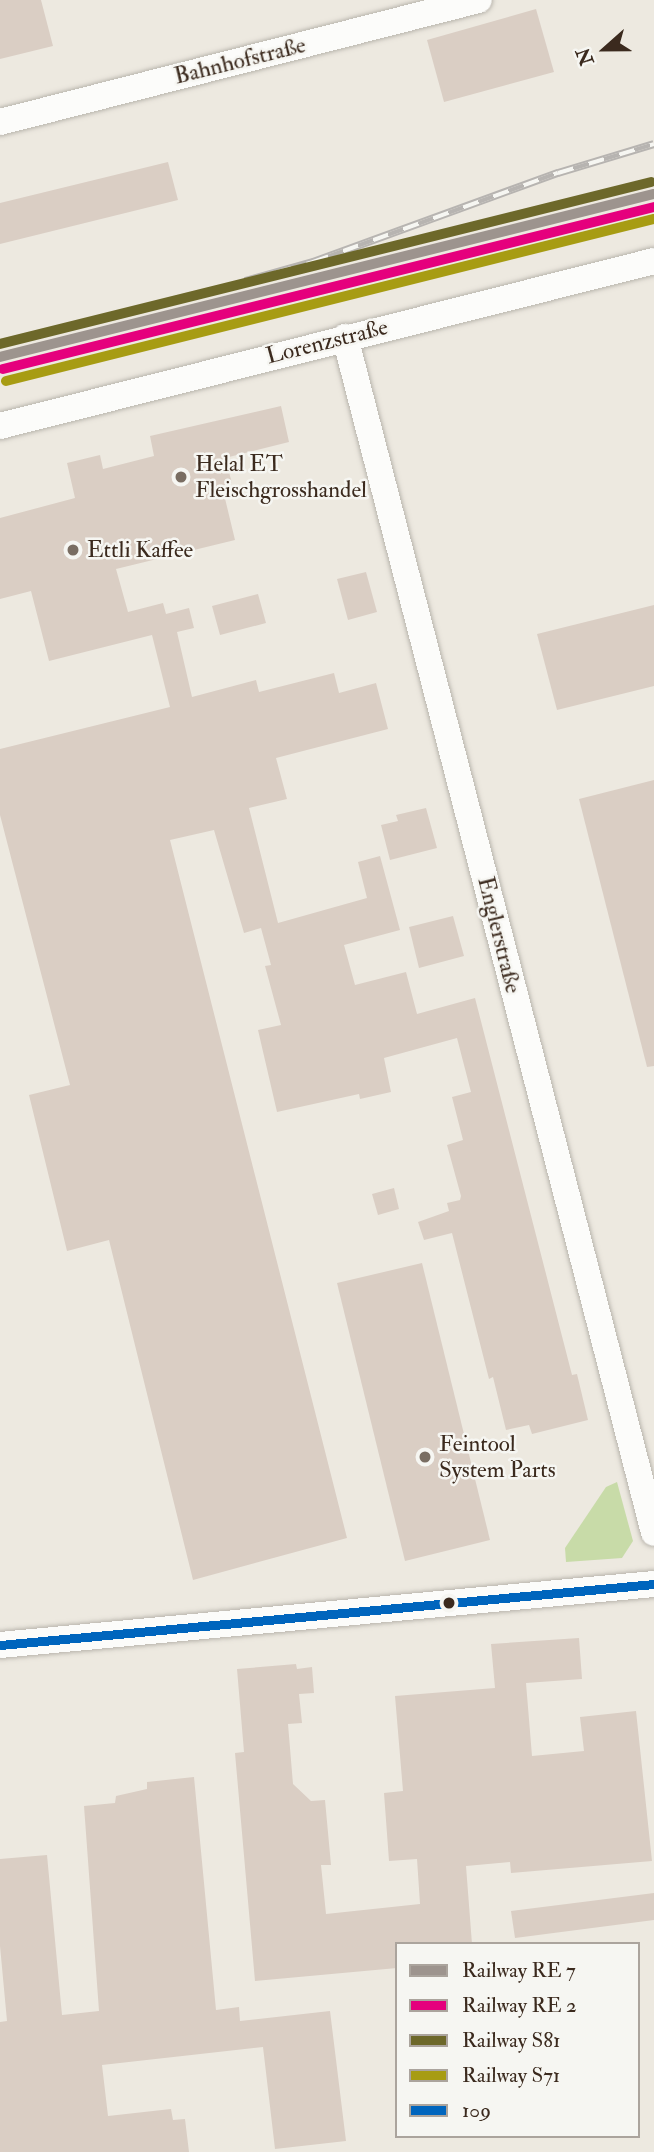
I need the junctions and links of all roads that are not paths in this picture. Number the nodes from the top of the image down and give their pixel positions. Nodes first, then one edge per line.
1 (480, 0) edge
2 (0, 122) edge
3 (654, 261) edge
4 (345, 337) junction
5 (0, 426) edge
6 (654, 1533) edge
7 (654, 1584) edge
8 (0, 1645) edge

1 - 2 street, Bahnhofstraße
3 - 4 street, Lorenzstraße
4 - 5 street, Lorenzstraße
4 - 6 street, Englerstraße
7 - 8 street

